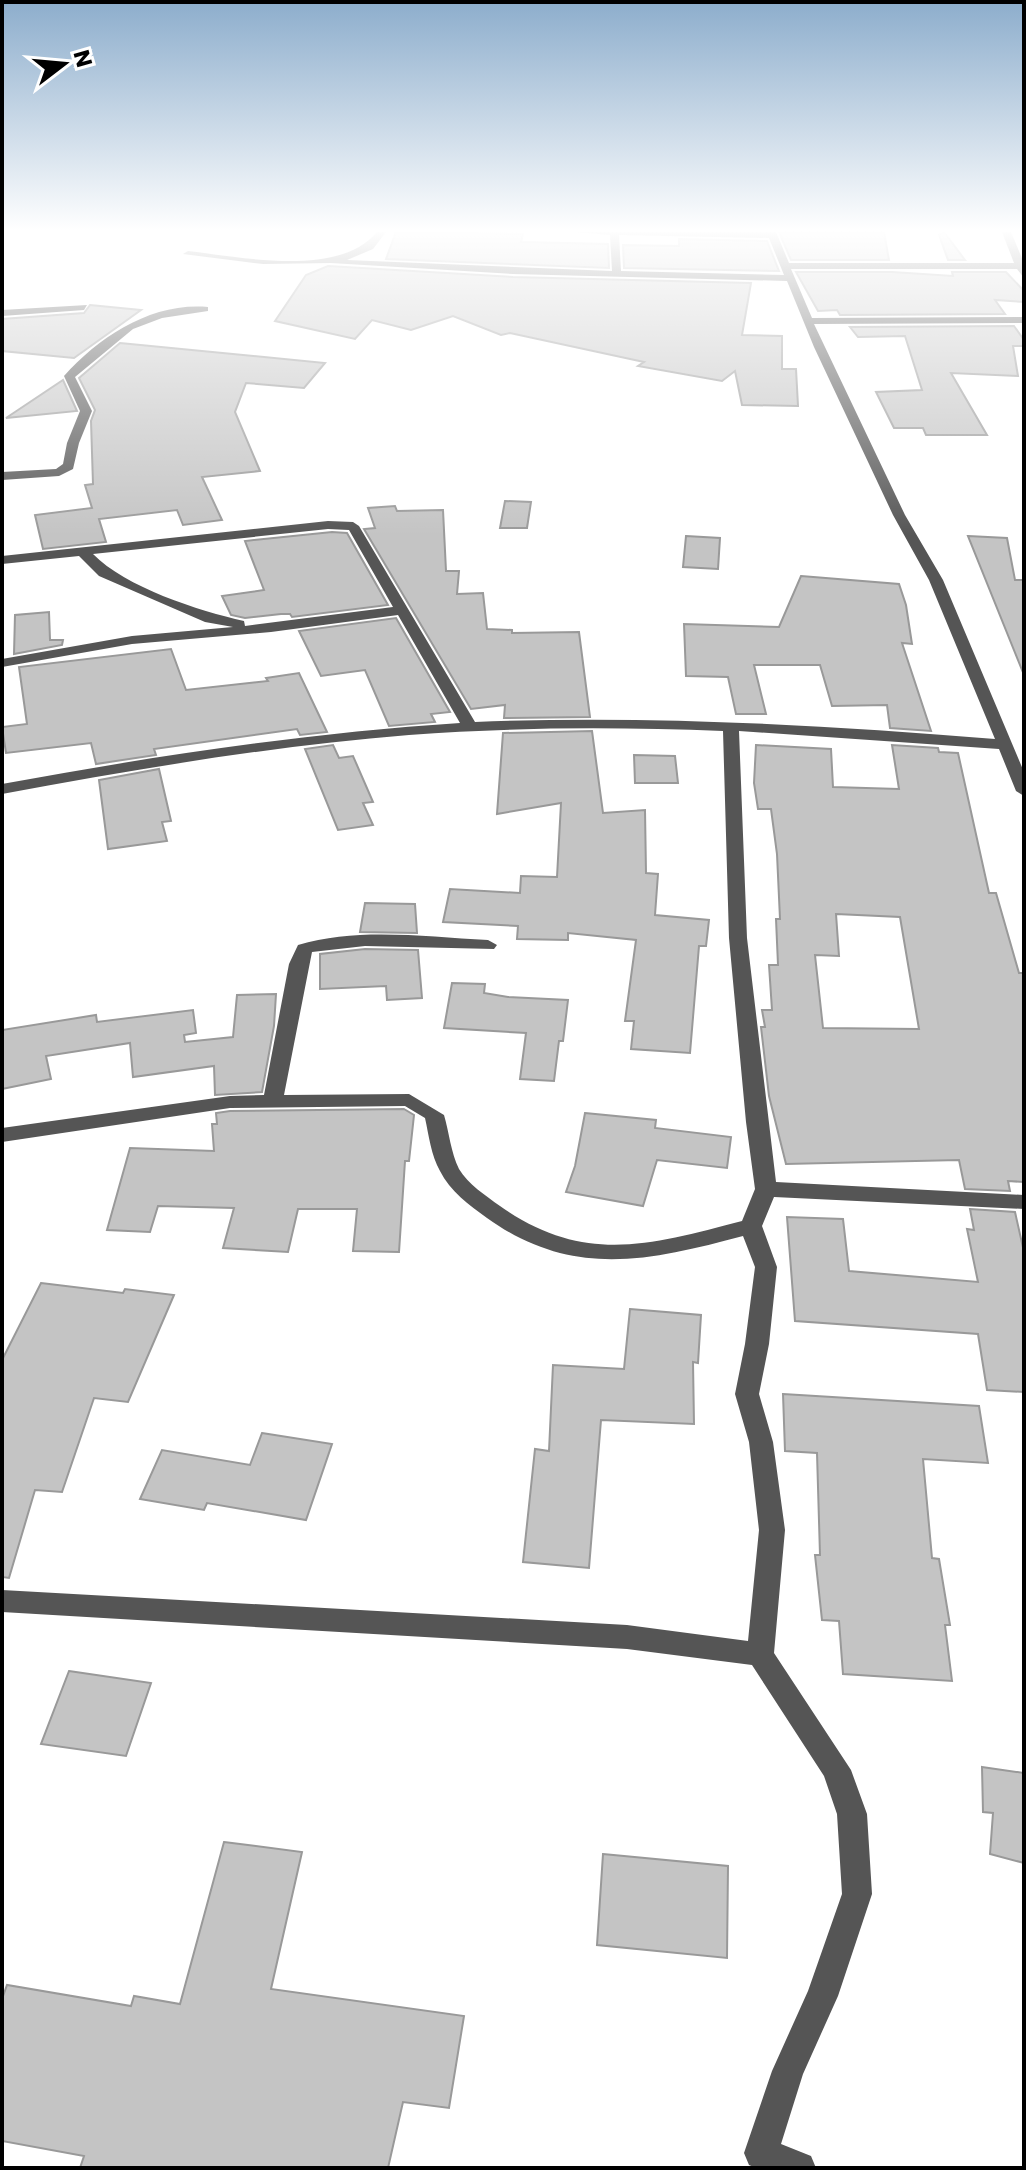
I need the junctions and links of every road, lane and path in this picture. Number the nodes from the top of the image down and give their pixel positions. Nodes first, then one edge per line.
1 (117, 333) edge
2 (814, 333) edge
3 (2, 476) edge
4 (82, 551) junction
5 (2, 560) edge
6 (404, 610) junction
7 (271, 628) junction
8 (2, 663) edge
9 (731, 726) junction
10 (470, 727) junction
11 (1006, 745) junction
12 (2, 789) edge
13 (1024, 791) edge
14 (488, 945) dead end
15 (273, 1099) junction
16 (2, 1135) edge
17 (766, 1189) junction
18 (1024, 1202) edge
19 (751, 1226) junction
20 (2, 1601) edge
21 (760, 1655) junction
22 (759, 2161) edge
23 (799, 2168) edge

1 - 3 street
2 - 11 street
4 - 5 street
4 - 6 street
4 - 7 street
6 - 7 street
6 - 10 street
7 - 8 street
9 - 10 street
9 - 11 street
9 - 17 street
10 - 12 street
11 - 13 street
14 - 15 street
15 - 16 street
15 - 19 street
17 - 18 street
17 - 19 street
19 - 21 street
20 - 21 street
21 - 22 street
22 - 23 street

